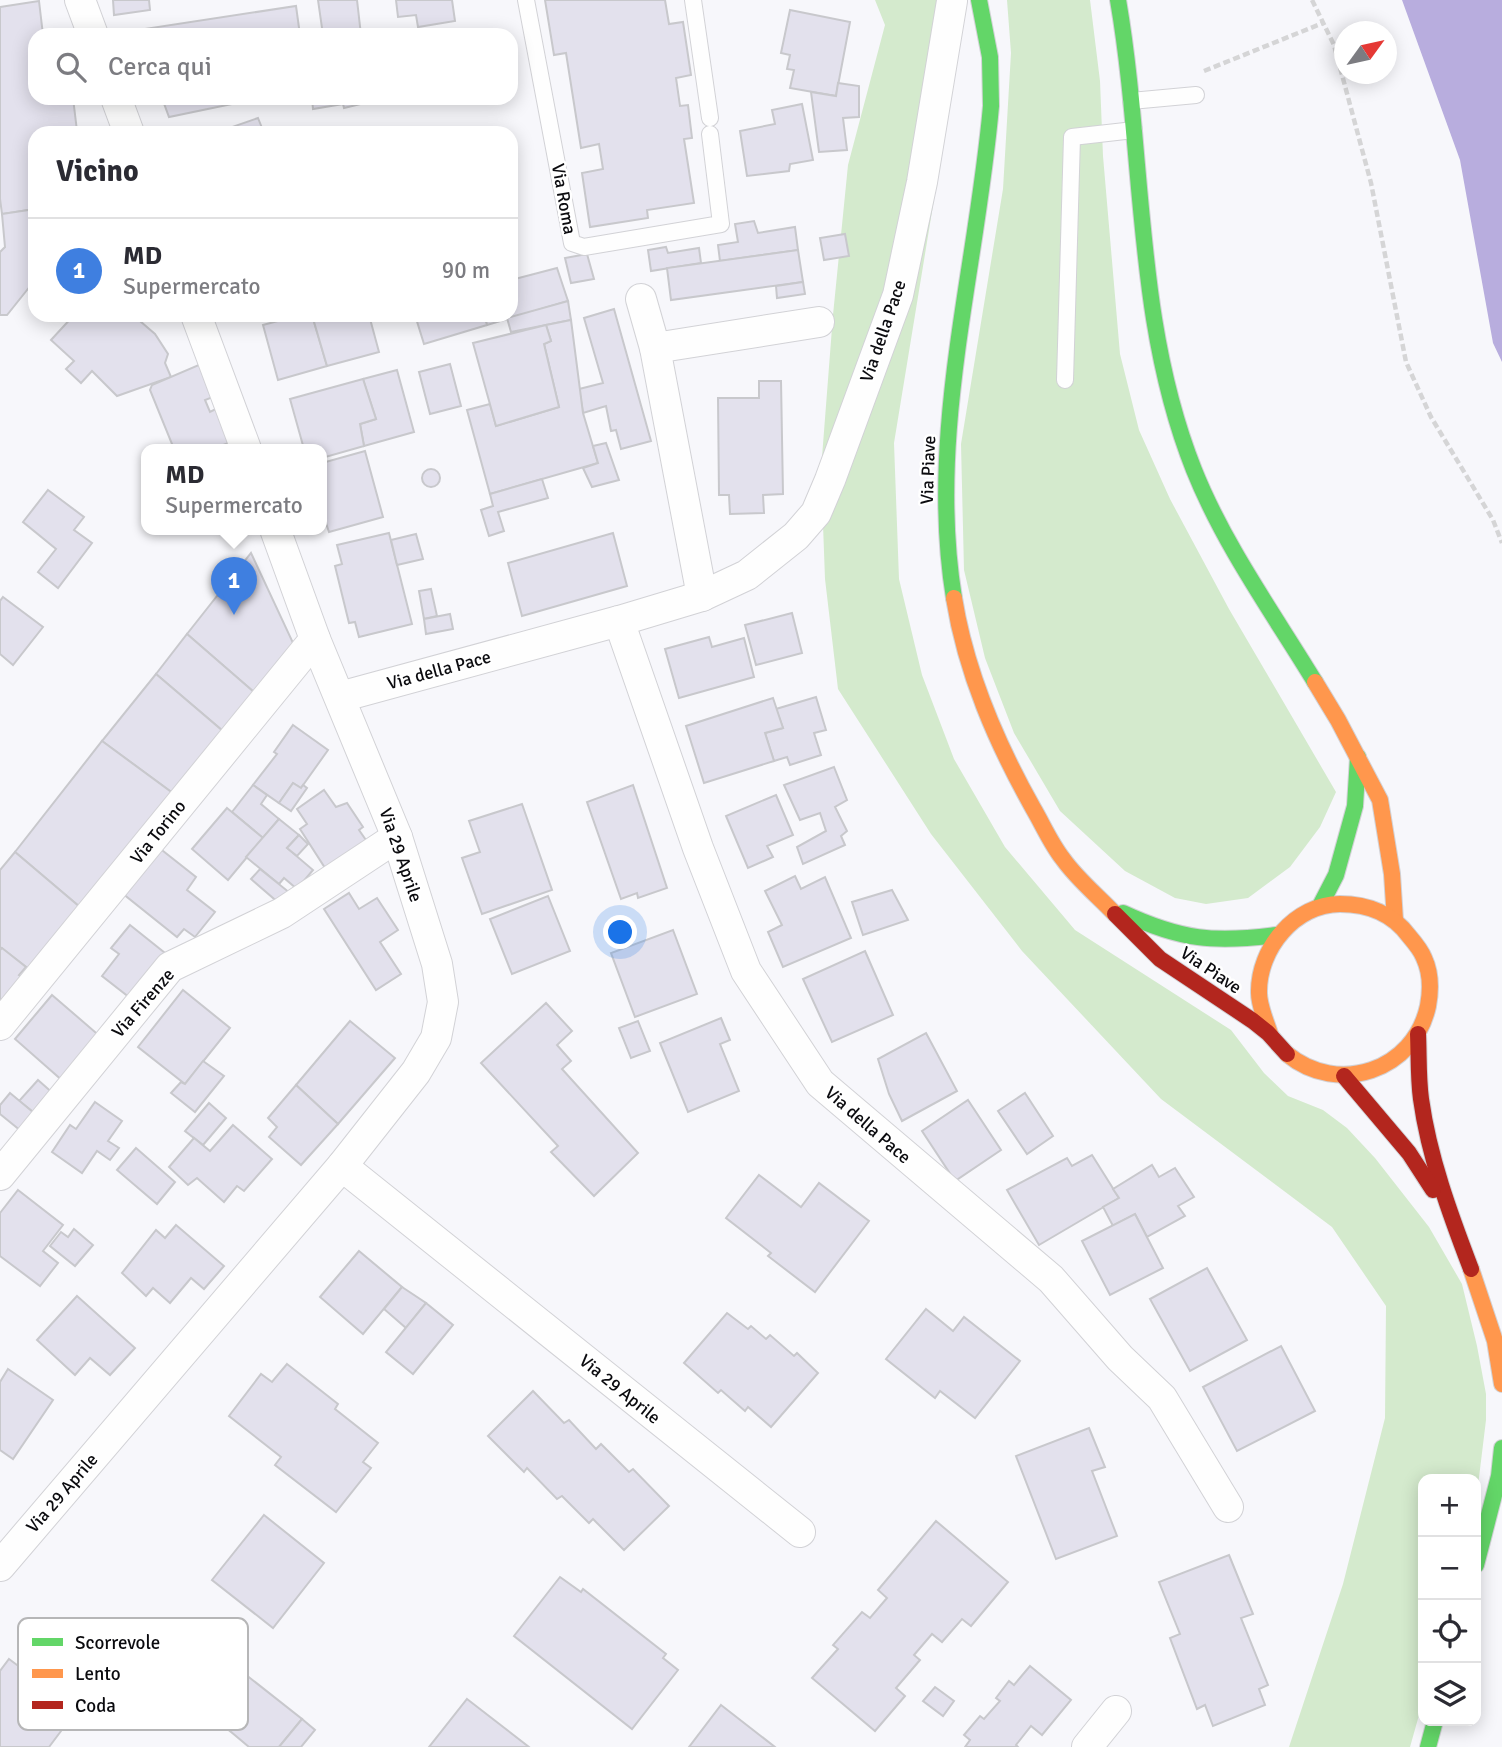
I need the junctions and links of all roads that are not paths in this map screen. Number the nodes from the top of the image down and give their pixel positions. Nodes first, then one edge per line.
1 (80, 0) edge
2 (526, 0) edge
3 (693, 0) edge
4 (1118, 0) edge
5 (966, 1) edge
6 (90, 28) edge
7 (1196, 95) road end
8 (1131, 102) junction
9 (119, 105) edge
10 (126, 126) edge
11 (1134, 130) junction
12 (641, 299) dead end
13 (199, 322) edge
14 (819, 322) dead end
15 (655, 348) junction
16 (1065, 380) dead end
17 (244, 444) edge
18 (277, 535) edge
19 (702, 596) junction
20 (619, 621) junction
21 (315, 639) junction
22 (340, 697) junction
23 (1358, 755) junction
24 (397, 837) junction
25 (1105, 904) junction
26 (1320, 906) junction
27 (1395, 920) junction
28 (1277, 935) junction
29 (0, 1025) edge
30 (1270, 1034) junction
31 (1418, 1034) junction
32 (1344, 1076) junction
33 (342, 1166) junction
34 (0, 1175) edge
35 (1454, 1221) junction
36 (1502, 1384) edge
37 (1502, 1448) edge
38 (1227, 1507) dead end
39 (800, 1532) dead end
40 (1481, 1546) edge
41 (0, 1566) edge
42 (1116, 1711) dead end
43 (1434, 1726) edge
44 (1087, 1747) edge
45 (1428, 1747) edge

1 - 6 street
2 - 3 lane, Via Roma
4 - 8 street
5 - 19 street, Via della Pace
5 - 25 street, Via Piave
7 - 8 lane
8 - 11 street
9 - 10 street
11 - 16 lane
11 - 23 street
12 - 15 street
13 - 17 street
14 - 15 street
15 - 19 street
18 - 21 street, Via 29 Aprile
19 - 20 street, Via della Pace
20 - 22 street, Via della Pace
20 - 38 street, Via della Pace
21 - 22 street, Via 29 Aprile
21 - 29 street, Via Torino
22 - 24 street, Via 29 Aprile
23 - 26 street
23 - 27 street
24 - 33 street, Via 29 Aprile
24 - 34 street, Via Firenze
25 - 28 street, Via Piave
25 - 30 street, Via Piave
26 - 27 street
26 - 28 street
27 - 31 street
28 - 30 street
30 - 32 street
31 - 32 street
31 - 35 street
32 - 35 street
33 - 39 street, Via 29 Aprile
33 - 41 street, Via 29 Aprile
35 - 36 street
37 - 40 street
42 - 44 street
43 - 45 street

